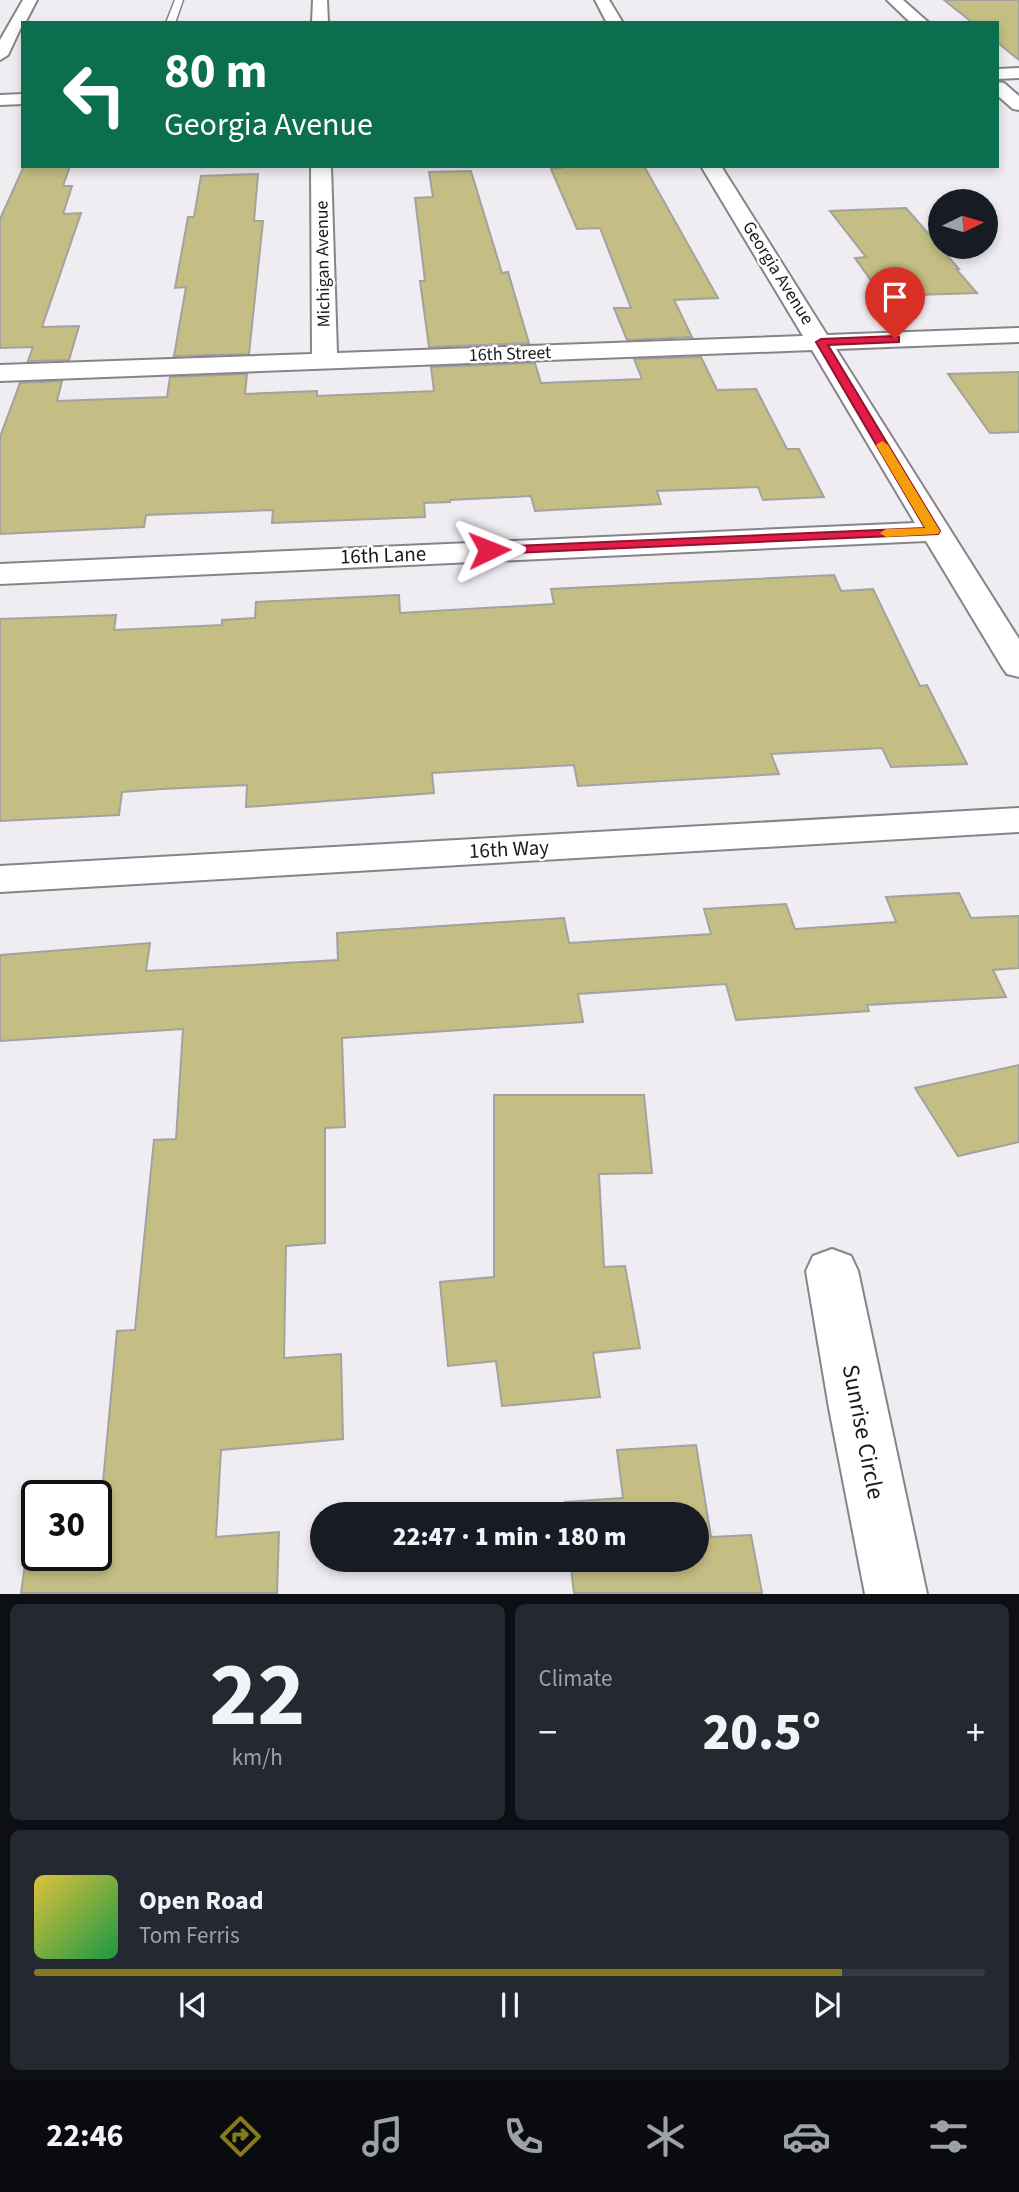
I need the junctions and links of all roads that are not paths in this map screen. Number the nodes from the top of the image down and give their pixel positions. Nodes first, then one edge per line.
1 (30, 0) edge
2 (179, 0) edge
3 (320, 0) edge
4 (602, 0) edge
5 (894, 0) edge
6 (171, 21) edge
7 (320, 21) edge
8 (614, 21) edge
9 (919, 21) edge
10 (0, 55) edge
11 (1019, 73) edge
12 (999, 74) edge
13 (999, 88) edge
14 (21, 99) edge
15 (0, 100) edge
16 (1019, 105) edge
17 (321, 168) edge
18 (712, 168) edge
19 (1019, 335) edge
20 (821, 342) junction
21 (325, 362) junction
22 (0, 373) edge
23 (934, 531) junction
24 (0, 574) edge
25 (1019, 667) edge
26 (1019, 820) edge
27 (0, 879) edge
28 (832, 1271) dead end
29 (896, 1594) edge

1 - 10 street
2 - 6 lane
3 - 7 street
4 - 8 street
5 - 9 street
11 - 12 street
13 - 16 street
14 - 15 street
17 - 21 street, Michigan Avenue
18 - 20 street, Georgia Avenue
19 - 20 street, 16th Street
20 - 21 street, 16th Street
20 - 23 street, Georgia Avenue
21 - 22 street, 16th Street
23 - 24 street, 16th Lane
23 - 25 street, Georgia Avenue
26 - 27 street, 16th Way
28 - 29 street, Sunrise Circle

